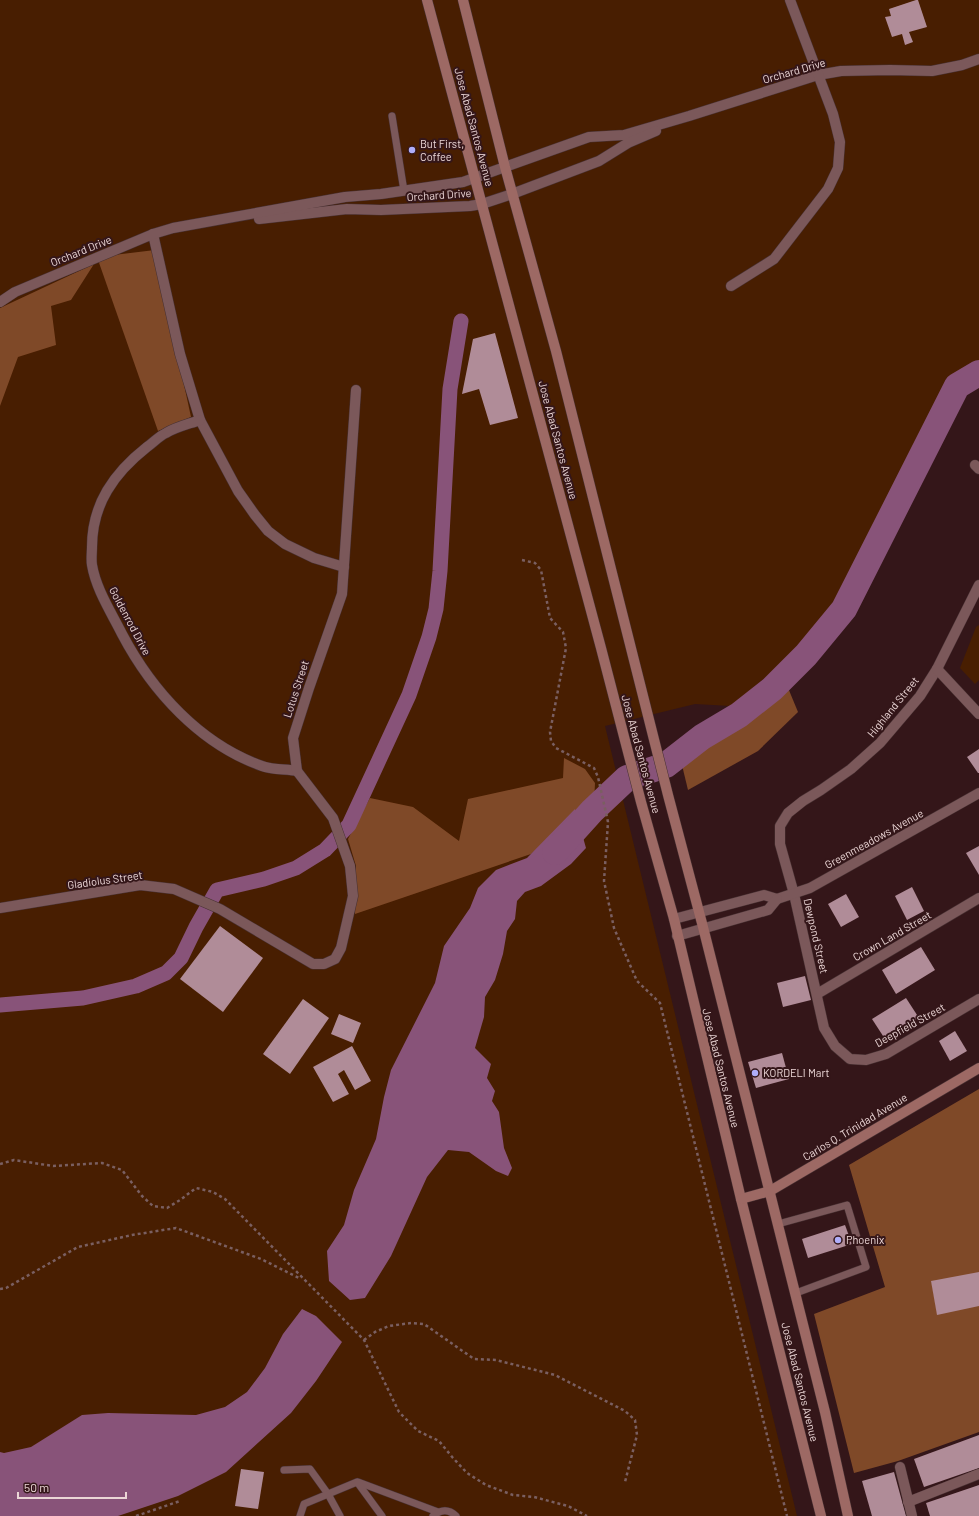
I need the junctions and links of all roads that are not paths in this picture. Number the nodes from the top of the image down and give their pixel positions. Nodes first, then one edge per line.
1 (427, 0) edge
2 (463, 0) edge
3 (790, 0) edge
4 (979, 59) edge
5 (818, 75) junction
6 (392, 116) dead end
7 (689, 116) junction
8 (504, 167) junction
9 (475, 178) junction
10 (404, 191) junction
11 (512, 194) junction
12 (482, 204) junction
13 (173, 228) junction
14 (153, 234) junction
15 (731, 286) dead end
16 (0, 302) edge
17 (356, 390) dead end
18 (200, 420) junction
19 (344, 567) junction
20 (979, 585) edge
21 (937, 669) junction
22 (979, 714) edge
23 (298, 770) junction
24 (979, 793) edge
25 (788, 813) joint
26 (794, 894) junction
27 (979, 898) edge
28 (777, 899) junction
29 (0, 908) edge
30 (699, 912) junction
31 (674, 919) junction
32 (703, 927) junction
33 (677, 936) junction
34 (313, 964) joint
35 (818, 994) junction
36 (979, 999) edge
37 (850, 1059) joint
38 (979, 1068) edge
39 (770, 1191) junction
40 (741, 1199) junction
41 (778, 1224) junction
42 (796, 1293) junction
43 (900, 1467) dead end
44 (284, 1470) dead end
45 (979, 1474) edge
46 (357, 1482) junction
47 (328, 1494) junction
48 (908, 1502) junction
49 (436, 1514) edge
50 (300, 1516) edge
51 (340, 1516) edge
52 (382, 1516) edge
53 (456, 1516) edge
54 (821, 1516) edge
55 (848, 1516) edge
56 (912, 1516) edge

1 - 9 main road, Jose Abad Santos Avenue
2 - 8 main road, Jose Abad Santos Avenue
3 - 5 street
4 - 5 street, Orchard Drive
5 - 7 street, Orchard Drive
5 - 15 street
6 - 10 lane
7 - 8 street, Orchard Drive
7 - 11 street, Orchard Drive
8 - 9 street, Orchard Drive
8 - 11 main road, Jose Abad Santos Avenue
9 - 10 street, Orchard Drive
9 - 12 main road, Jose Abad Santos Avenue
10 - 13 street, Orchard Drive
11 - 12 street, Orchard Drive
11 - 30 main road, Jose Abad Santos Avenue
12 - 13 street, Orchard Drive
12 - 31 main road, Jose Abad Santos Avenue
13 - 14 street, Orchard Drive
14 - 16 street, Orchard Drive
14 - 18 street
17 - 19 street, Lotus Street
18 - 19 street
18 - 23 street, Goldenrod Drive
19 - 23 street, Lotus Street
20 - 21 street, Highland Street
21 - 22 street
21 - 25 street, Highland Street
23 - 34 street, Lotus Street
24 - 26 street, Greenmeadows Avenue
25 - 26 street, Dewpond Street
26 - 28 street, Greenmeadows Avenue
26 - 35 street, Dewpond Street
27 - 35 street, Crown Land Street
28 - 30 street, Greenmeadows Avenue
28 - 32 street, Greenmeadows Avenue
29 - 34 street, Gladiolus Street
30 - 31 street, Greenmeadows Avenue
30 - 32 main road, Jose Abad Santos Avenue
31 - 33 main road, Jose Abad Santos Avenue
32 - 33 street, Greenmeadows Avenue
32 - 39 main road, Jose Abad Santos Avenue
33 - 40 main road, Jose Abad Santos Avenue
35 - 37 street, Dewpond Street
36 - 37 street, Deepfield Street
38 - 39 main road, Carlos Q. Trinidad Avenue
39 - 40 main road, Carlos Q. Trinidad Avenue
39 - 41 main road, Jose Abad Santos Avenue
40 - 54 main road, Jose Abad Santos Avenue
41 - 42 main road, Jose Abad Santos Avenue
41 - 42 lane
42 - 55 main road, Jose Abad Santos Avenue
43 - 48 street
44 - 47 lane
45 - 48 street
46 - 47 lane
46 - 49 lane
46 - 52 lane
47 - 50 lane
47 - 51 lane
48 - 56 street
49 - 53 lane

